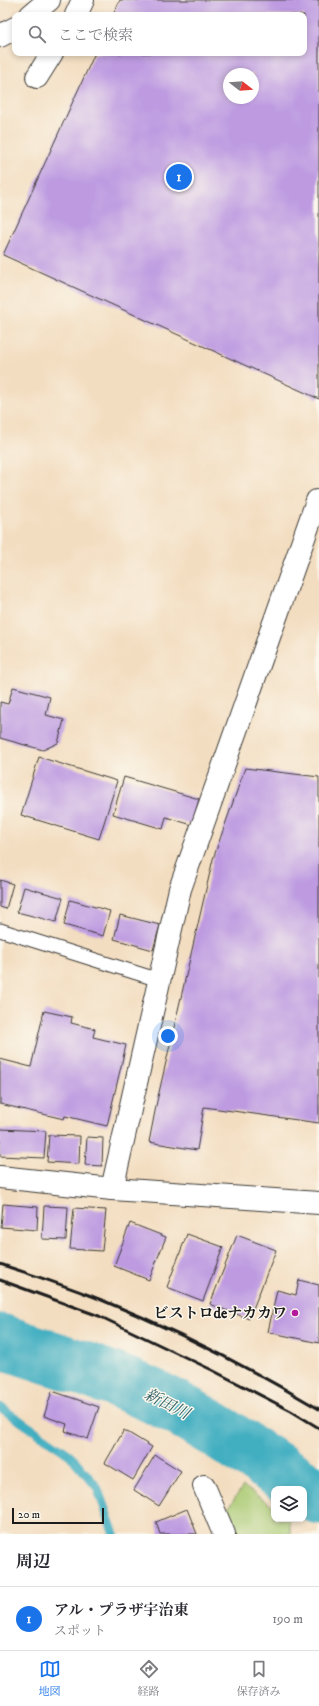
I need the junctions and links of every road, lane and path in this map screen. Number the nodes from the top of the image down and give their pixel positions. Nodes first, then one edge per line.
1 (49, 0) edge
2 (83, 0) edge
3 (35, 12) edge
4 (77, 12) edge
5 (12, 30) edge
6 (0, 36) edge
7 (50, 56) edge
8 (37, 77) dead end
9 (319, 501) edge
10 (0, 930) edge
11 (159, 980) junction
12 (0, 1177) edge
13 (112, 1189) junction
14 (319, 1203) edge
15 (204, 1486) dead end
16 (224, 1534) edge

1 - 3 street
2 - 4 street
5 - 6 street
7 - 8 street
9 - 11 street
10 - 11 lane
11 - 13 street
12 - 13 street
13 - 14 street
15 - 16 street

